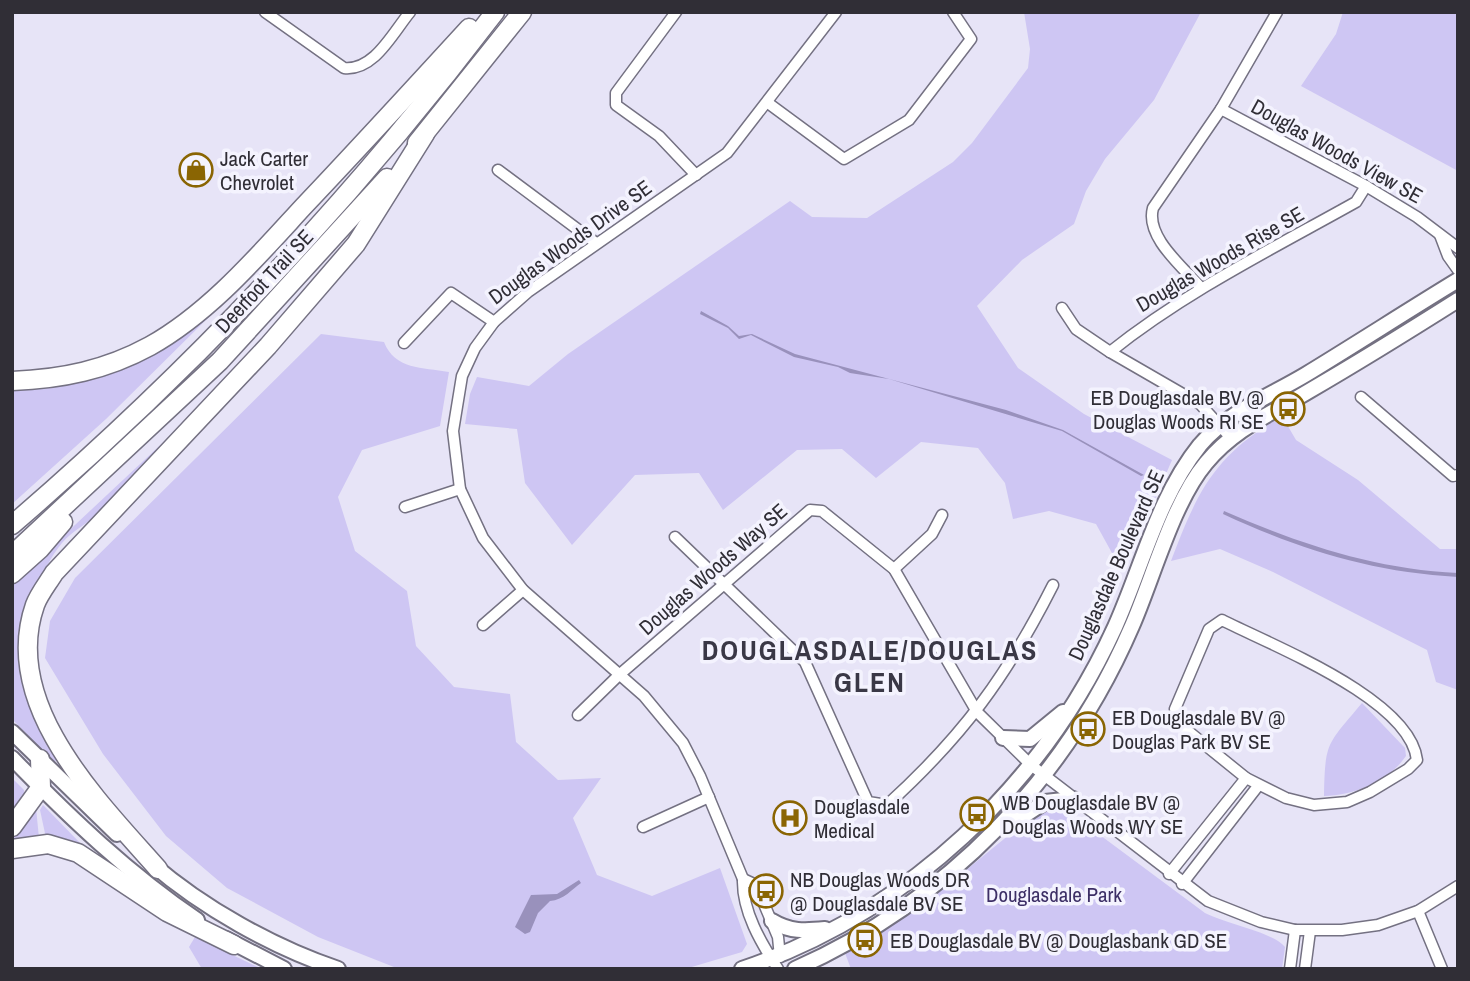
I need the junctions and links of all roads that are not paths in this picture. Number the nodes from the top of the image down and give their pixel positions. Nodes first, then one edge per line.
1 (265, 12) edge
2 (410, 12) edge
3 (483, 12) edge
4 (495, 12) edge
5 (522, 12) edge
6 (676, 12) edge
7 (836, 12) edge
8 (953, 12) edge
9 (1277, 12) edge
10 (768, 103) junction
11 (1221, 109) junction
12 (425, 134) junction
13 (498, 170) dead end
14 (695, 175) junction
15 (1366, 186) junction
16 (1440, 234) junction
17 (596, 243) junction
18 (1458, 248) edge
19 (1458, 270) edge
20 (1458, 279) edge
21 (1201, 288) junction
22 (1458, 300) edge
23 (1062, 308) dead end
24 (494, 322) junction
25 (404, 343) dead end
26 (1110, 352) junction
27 (12, 381) edge
28 (1361, 397) dead end
29 (1220, 425) junction
30 (1230, 437) junction
31 (106, 470) junction
32 (1458, 475) edge
33 (460, 489) junction
34 (405, 507) dead end
35 (942, 515) dead end
36 (12, 525) edge
37 (675, 537) dead end
38 (12, 555) edge
39 (894, 569) junction
40 (12, 574) edge
41 (724, 584) junction
42 (1052, 585) dead end
43 (523, 590) junction
44 (482, 625) dead end
45 (619, 675) junction
46 (1075, 702) junction
47 (978, 712) junction
48 (578, 715) dead end
49 (12, 732) edge
50 (1003, 737) junction
51 (12, 758) edge
52 (40, 759) junction
53 (1031, 765) junction
54 (1045, 776) junction
55 (1246, 778) junction
56 (1258, 786) junction
57 (41, 787) junction
58 (709, 797) junction
59 (1073, 799) junction
60 (12, 827) edge
61 (643, 827) dead end
62 (995, 833) junction
63 (12, 849) edge
64 (158, 869) junction
65 (1169, 874) junction
66 (743, 880) junction
67 (1182, 884) junction
68 (1458, 886) edge
69 (1418, 911) junction
70 (772, 921) junction
71 (833, 928) junction
72 (1295, 930) junction
73 (1310, 931) junction
74 (234, 944) junction
75 (778, 963) edge
76 (284, 969) edge
77 (338, 969) edge
78 (743, 969) edge
79 (795, 969) edge
80 (1290, 969) edge
81 (1305, 969) edge
82 (1442, 969) edge

1 - 2 street
3 - 27 highway
4 - 36 highway, Deerfoot Trail SE
5 - 12 highway, Deerfoot Trail SE
6 - 14 street
7 - 10 street, Douglas Woods Drive SE
8 - 10 street
9 - 11 street
10 - 14 street, Douglas Woods Drive SE
11 - 15 street, Douglas Woods View SE
11 - 21 street, Douglas Woods View SE
12 - 31 highway, Deerfoot Trail SE
12 - 64 highway
13 - 17 street
14 - 17 street, Douglas Woods Drive SE
15 - 16 street, Douglas Woods View SE
15 - 21 street, Douglas Woods Rise SE
16 - 18 street, Douglas Woods View SE
16 - 19 street
17 - 24 street, Douglas Woods Drive SE
20 - 29 street, Douglasdale Boulevard SE
21 - 26 street, Douglas Woods Rise SE
22 - 30 street, Douglasdale Boulevard SE
23 - 26 street
24 - 25 street
24 - 33 street, Douglas Woods Drive SE
26 - 29 street
28 - 32 street
29 - 30 street
29 - 46 street, Douglasdale Boulevard SE
30 - 54 street, Douglasdale Boulevard SE
31 - 38 highway, Deerfoot Trail SE
31 - 40 highway
33 - 34 street
33 - 43 street, Douglas Woods Drive SE
35 - 39 street
37 - 41 street
39 - 41 street, Douglas Woods Way SE
39 - 47 street, Douglas Woods Way SE
41 - 45 street, Douglas Woods Way SE
41 - 47 street
42 - 47 street
43 - 44 street
43 - 45 street, Douglas Woods Drive SE
45 - 48 street, Douglas Woods Way SE
45 - 58 street, Douglas Woods Drive SE
46 - 50 street
46 - 53 street, Douglasdale Boulevard SE
47 - 50 street, Douglas Woods Way SE
49 - 52 street
50 - 53 street, Douglas Woods Way SE
51 - 57 street
52 - 57 highway
52 - 64 street
53 - 54 street, Douglas Woods Way SE
53 - 71 street, Douglasdale Boulevard SE
54 - 59 street, Douglas Woods Way SE
54 - 62 street, Douglasdale Boulevard SE
55 - 56 street
55 - 56 street
55 - 65 street
56 - 67 street
57 - 60 highway
57 - 74 street
58 - 61 street
58 - 66 street, Douglas Woods Drive SE
59 - 62 street
59 - 65 street, Douglas Woods Way SE
62 - 79 street, Douglasdale Boulevard SE
63 - 74 highway
64 - 77 street
65 - 67 street, Douglas Woods Way SE
66 - 70 street, Douglas Woods Drive SE
66 - 75 street, Douglas Woods Drive SE
67 - 72 street, Douglas Woods Way SE
68 - 69 street, Douglas Woods Way SE
69 - 73 street, Douglas Woods Way SE
69 - 82 street
70 - 71 street
70 - 75 street, Douglas Woods Drive SE
71 - 75 street, Douglasdale Boulevard SE
72 - 73 street, Douglas Woods Way SE
72 - 80 street
73 - 81 street
74 - 76 street
75 - 78 street, Douglasdale Boulevard SE

